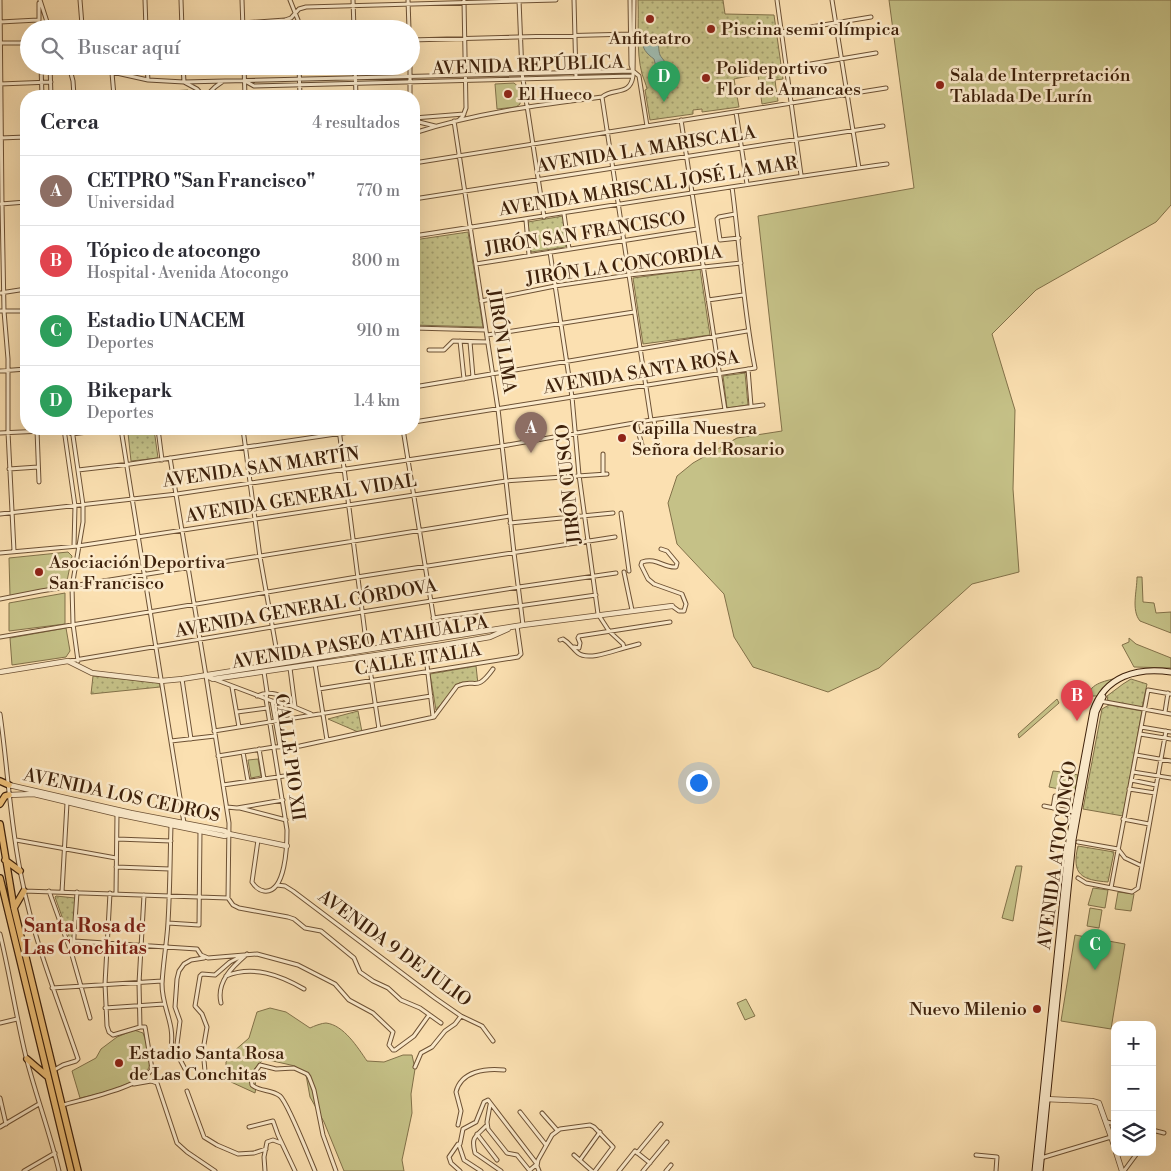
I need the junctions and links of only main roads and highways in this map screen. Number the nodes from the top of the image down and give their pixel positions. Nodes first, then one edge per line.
1 (1171, 674) edge
2 (1099, 701) junction
3 (0, 781) edge
4 (9, 785) road end
5 (9, 795) road end
6 (0, 804) edge
7 (0, 824) edge
8 (5, 860) junction
9 (20, 871) road end
10 (0, 878) edge
11 (24, 891) road end
12 (14, 908) junction
13 (1062, 925) junction
14 (28, 968) junction
15 (21, 970) junction
16 (27, 1059) road end
17 (48, 1078) junction
18 (1045, 1099) junction
19 (72, 1171) edge
20 (78, 1171) edge
21 (1036, 1171) edge
22 (1040, 1171) edge

1 - 2 main road, AVENIDA ATOCONGO
2 - 13 main road, AVENIDA ATOCONGO
2 - 13 main road, AVENIDA ATOCONGO
3 - 4 main road
5 - 6 main road
7 - 8 main road
8 - 9 main road
8 - 12 main road
10 - 15 main road
11 - 12 main road
12 - 14 main road
13 - 18 main road, AVENIDA ATOCONGO
14 - 15 main road
14 - 20 main road
15 - 17 main road
16 - 17 main road
17 - 19 main road
18 - 21 main road
18 - 22 main road

